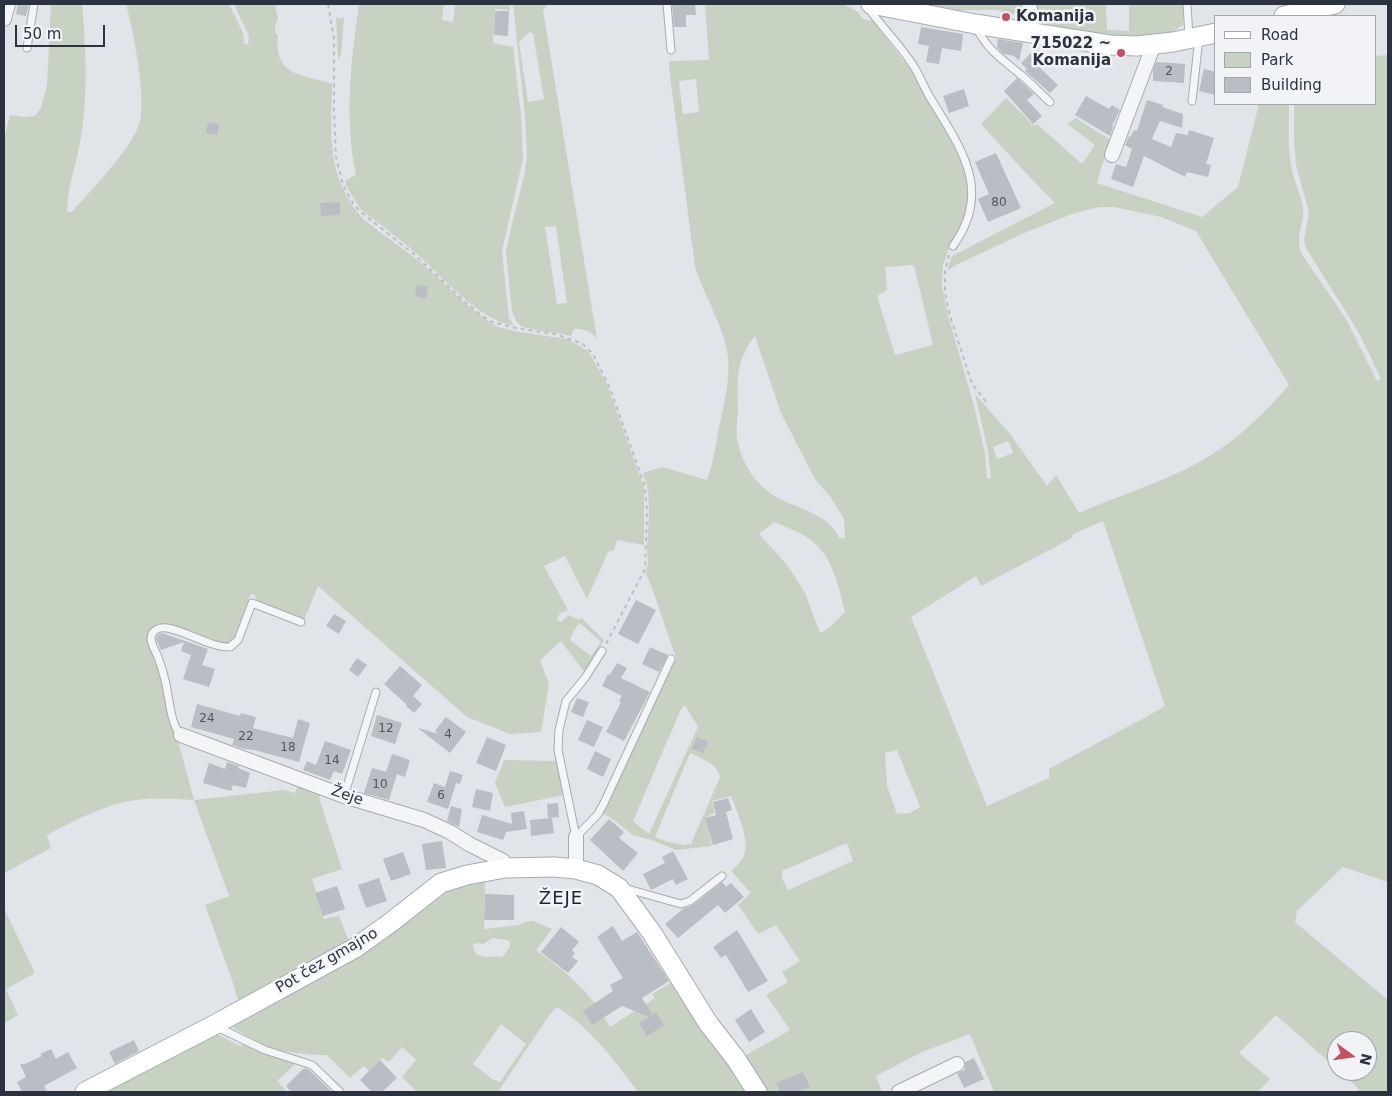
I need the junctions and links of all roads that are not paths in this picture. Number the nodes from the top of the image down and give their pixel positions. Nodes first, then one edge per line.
1 (8, 4) edge
2 (34, 4) edge
3 (667, 4) edge
4 (864, 4) edge
5 (871, 4) edge
6 (1029, 4) edge
7 (1186, 4) edge
8 (1328, 4) edge
9 (1288, 15) edge
10 (4, 19) edge
11 (975, 24) junction
12 (1029, 33) junction
13 (1201, 36) edge
14 (1154, 44) junction
15 (26, 48) dead end
16 (671, 50) dead end
17 (1192, 101) dead end
18 (1050, 102) dead end
19 (1112, 155) dead end
20 (953, 246) road end
21 (301, 622) dead end
22 (602, 650) road end
23 (671, 659) dead end
24 (376, 692) dead end
25 (181, 735) joint
26 (344, 796) junction
27 (576, 837) junction
28 (505, 868) junction
29 (576, 869) junction
30 (722, 876) dead end
31 (640, 900) junction
32 (214, 1025) junction
33 (957, 1064) dead end
34 (85, 1092) edge
35 (340, 1092) edge
36 (757, 1092) edge
37 (899, 1092) edge

1 - 10 street
2 - 15 lane
3 - 16 lane
4 - 20 lane
5 - 11 street
6 - 12 street
7 - 13 lane
8 - 9 street
11 - 12 street
11 - 18 lane
12 - 14 street
13 - 14 street
13 - 17 lane
14 - 19 street
21 - 25 lane
22 - 27 lane
23 - 27 lane
24 - 26 lane
25 - 26 street, Žeje
26 - 28 street, Žeje
27 - 29 street
28 - 29 street, Pot čez gmajno
28 - 32 street, Pot čez gmajno
29 - 31 street, Pot čez gmajno
30 - 31 lane
31 - 36 street, Pot čez gmajno
32 - 34 street, Pot čez gmajno
32 - 35 lane
33 - 37 street

